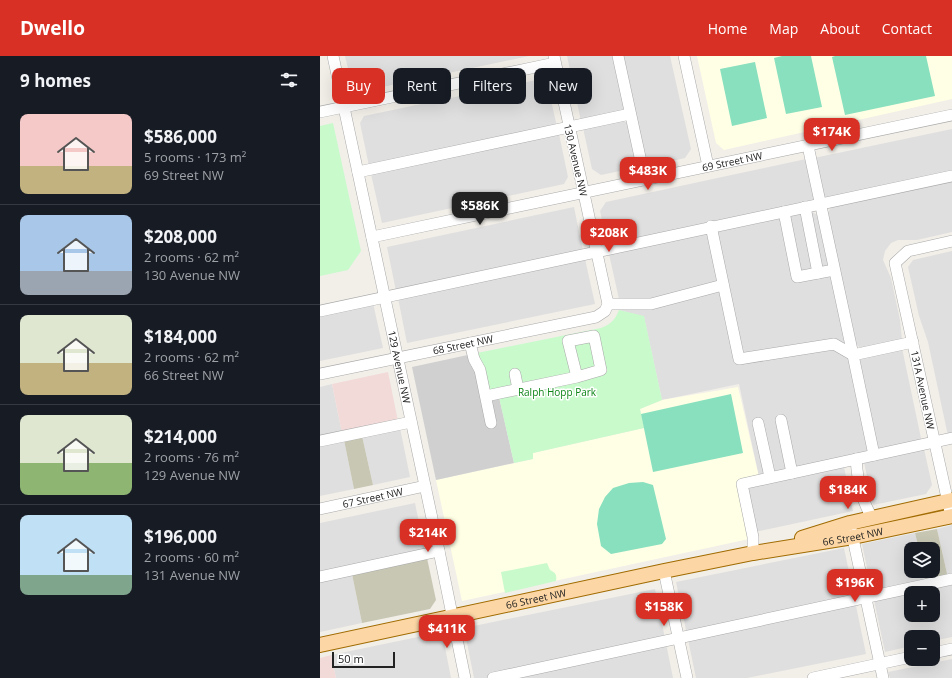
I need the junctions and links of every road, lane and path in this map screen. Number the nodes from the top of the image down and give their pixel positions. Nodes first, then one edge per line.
1 (333, 56) edge
2 (618, 56) edge
3 (684, 56) edge
4 (554, 60) edge
5 (344, 107) junction
6 (320, 112) edge
7 (630, 114) junction
8 (952, 115) edge
9 (569, 127) junction
10 (808, 146) junction
11 (708, 166) junction
12 (358, 172) junction
13 (952, 176) edge
14 (645, 180) junction
15 (584, 193) junction
16 (820, 204) junction
17 (805, 207) junction
18 (784, 212) junction
19 (711, 226) junction
20 (372, 237) junction
21 (952, 241) edge
22 (597, 251) junction
23 (834, 270) junction
24 (818, 273) junction
25 (724, 285) junction
26 (384, 298) junction
27 (607, 308) junction
28 (320, 311) edge
29 (913, 342) junction
30 (470, 343) junction
31 (853, 355) junction
32 (397, 357) junction
33 (320, 374) edge
34 (515, 374) dead end
35 (576, 377) dead end
36 (518, 389) junction
37 (486, 396) junction
38 (781, 420) dead end
39 (411, 422) junction
40 (758, 422) dead end
41 (491, 423) dead end
42 (952, 438) edge
43 (935, 441) junction
44 (320, 442) edge
45 (874, 455) junction
46 (856, 459) junction
47 (792, 473) junction
48 (770, 477) junction
49 (948, 478) edge
50 (425, 486) junction
51 (950, 500) edge
52 (320, 509) edge
53 (952, 516) edge
54 (872, 518) junction
55 (850, 523) junction
56 (853, 537) junction
57 (439, 551) junction
58 (752, 554) junction
59 (664, 571) junction
60 (320, 577) edge
61 (952, 579) edge
62 (866, 598) junction
63 (452, 616) junction
64 (678, 638) junction
65 (320, 645) edge
66 (952, 649) edge
67 (940, 652) edge
68 (904, 659) edge
69 (880, 664) junction
70 (519, 675) edge
71 (465, 678) edge
72 (493, 678) edge
73 (687, 678) edge
74 (813, 678) edge
75 (883, 678) edge

1 - 5 street, 129 Avenue NW
2 - 7 street
3 - 11 street
4 - 5 street
4 - 9 street, 130 Avenue NW
5 - 6 street
5 - 12 street, 129 Avenue NW
7 - 9 street
7 - 14 street
8 - 10 street, 69 Street NW
9 - 12 street
9 - 15 street, 130 Avenue NW
10 - 11 street, 69 Street NW
10 - 16 street
11 - 14 street, 69 Street NW
12 - 20 street, 129 Avenue NW
13 - 16 street
14 - 15 street, 69 Street NW
15 - 20 street, 69 Street NW
15 - 22 street, 130 Avenue NW
16 - 17 street
16 - 23 street
17 - 18 street
17 - 24 street
18 - 19 street
18 - 24 street
19 - 22 street
19 - 25 street
20 - 26 street, 129 Avenue NW
21 - 29 street, 131A Avenue NW
22 - 26 street
22 - 27 street, 130 Avenue NW
23 - 24 street
23 - 31 street
25 - 27 street, 68 Street NW
25 - 31 street
26 - 28 street
26 - 32 street, 129 Avenue NW
27 - 30 street, 68 Street NW
29 - 31 street
29 - 43 street, 131A Avenue NW
30 - 32 street, 68 Street NW
30 - 37 street
31 - 45 street
32 - 33 street, 68 Street NW
32 - 39 street, 129 Avenue NW
34 - 36 street
35 - 36 street
36 - 37 street
37 - 41 street
38 - 47 street
39 - 44 street
39 - 50 street, 129 Avenue NW
40 - 48 street
42 - 43 street
43 - 45 street
43 - 49 street, 131A Avenue NW
45 - 46 street
46 - 47 street
46 - 54 street
47 - 48 street
48 - 58 street
49 - 51 street, 131A Avenue NW
50 - 52 street, 67 Street NW
50 - 57 street, 129 Avenue NW
51 - 53 street, 131A Avenue NW
51 - 54 main road, 66 Street NW
53 - 56 main road, 66 Street NW
54 - 55 main road, 66 Street NW
55 - 56 street
55 - 58 main road, 66 Street NW
56 - 58 main road, 66 Street NW
56 - 62 street
57 - 60 street
57 - 63 street, 129 Avenue NW
58 - 59 main road, 66 Street NW
59 - 63 main road, 66 Street NW
59 - 64 street
61 - 62 street
62 - 64 street
62 - 69 street
63 - 65 main road, 66 Street NW
63 - 71 street, 129 Avenue NW
64 - 70 street
64 - 73 street
66 - 67 street
68 - 69 street
69 - 74 street
69 - 75 street
70 - 72 street

